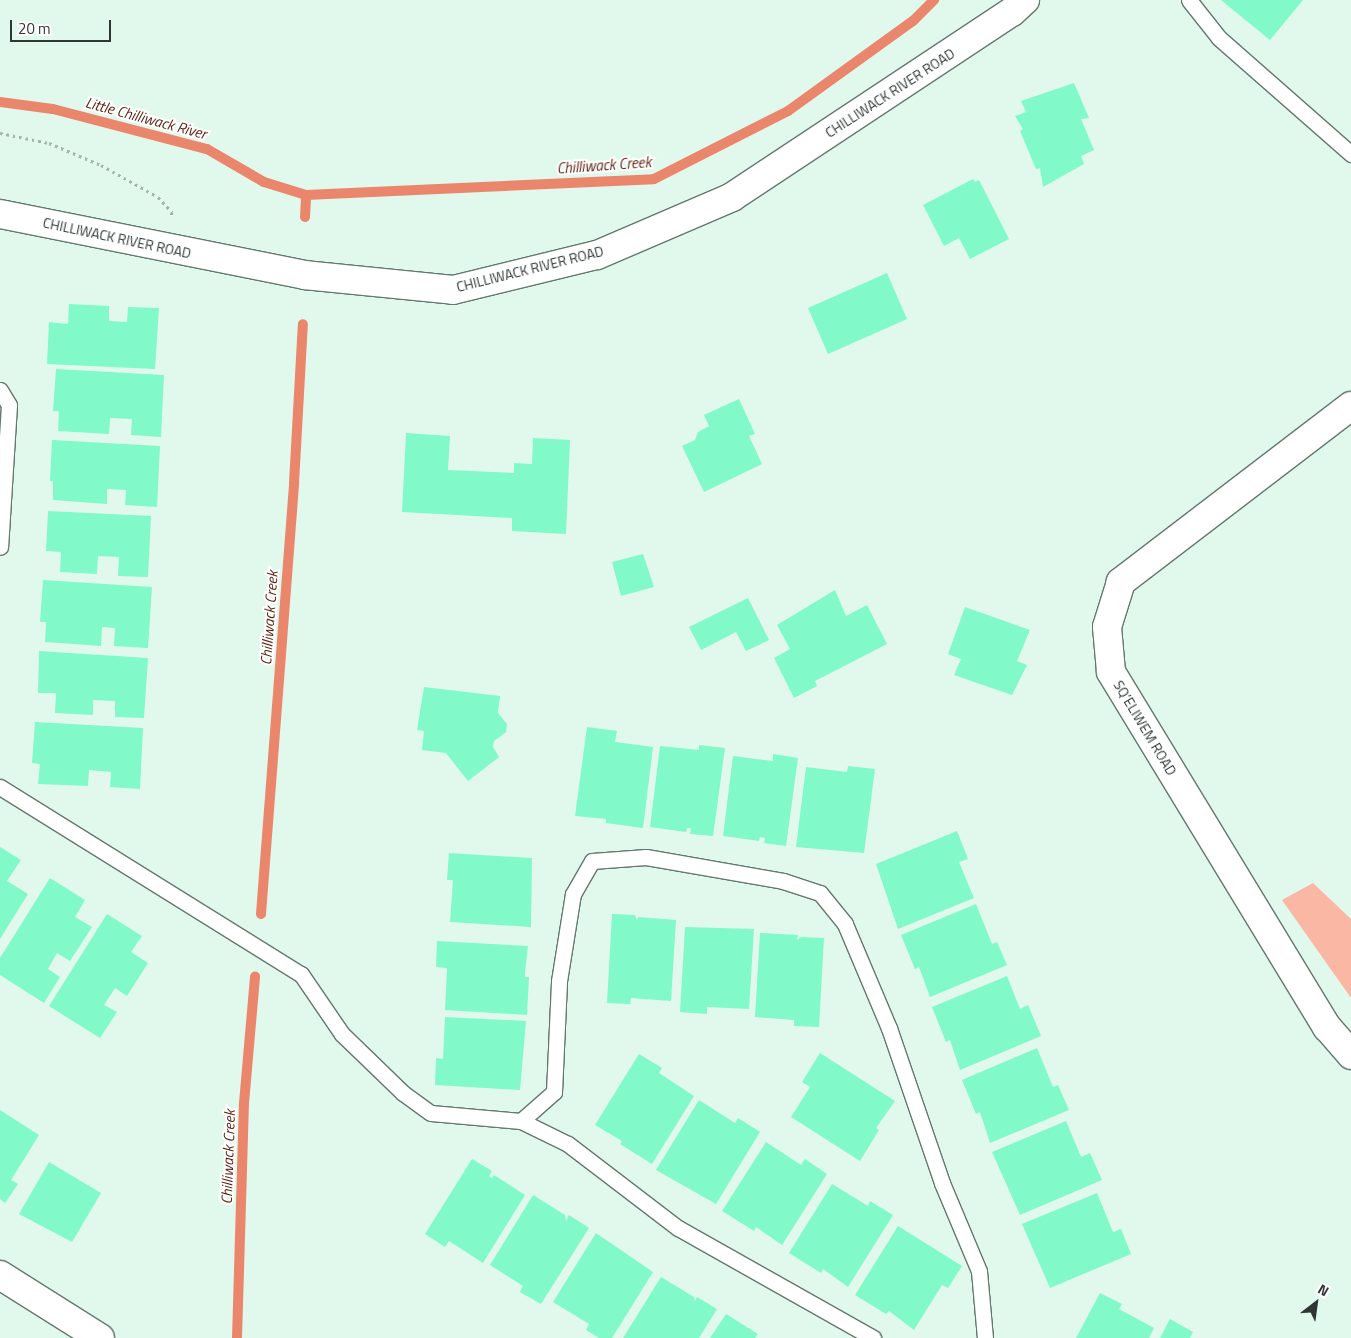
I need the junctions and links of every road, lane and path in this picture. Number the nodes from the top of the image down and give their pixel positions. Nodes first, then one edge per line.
1 (1025, 0) edge
2 (1189, 0) edge
3 (0, 133) edge
4 (1351, 154) edge
5 (0, 214) edge
6 (163, 248) junction
7 (0, 390) edge
8 (1351, 406) edge
9 (0, 547) edge
10 (0, 787) edge
11 (1351, 1055) edge
12 (521, 1122) junction
13 (0, 1275) edge
14 (100, 1338) edge
15 (873, 1338) edge
16 (985, 1338) edge

1 - 6 main road, CHILLIWACK RIVER ROAD
2 - 4 lane
3 - 6 path
5 - 6 main road, CHILLIWACK RIVER ROAD
7 - 9 lane
8 - 11 main road, SQ’ELIWEM ROAD
10 - 12 lane
12 - 15 lane
12 - 16 lane
13 - 14 main road

